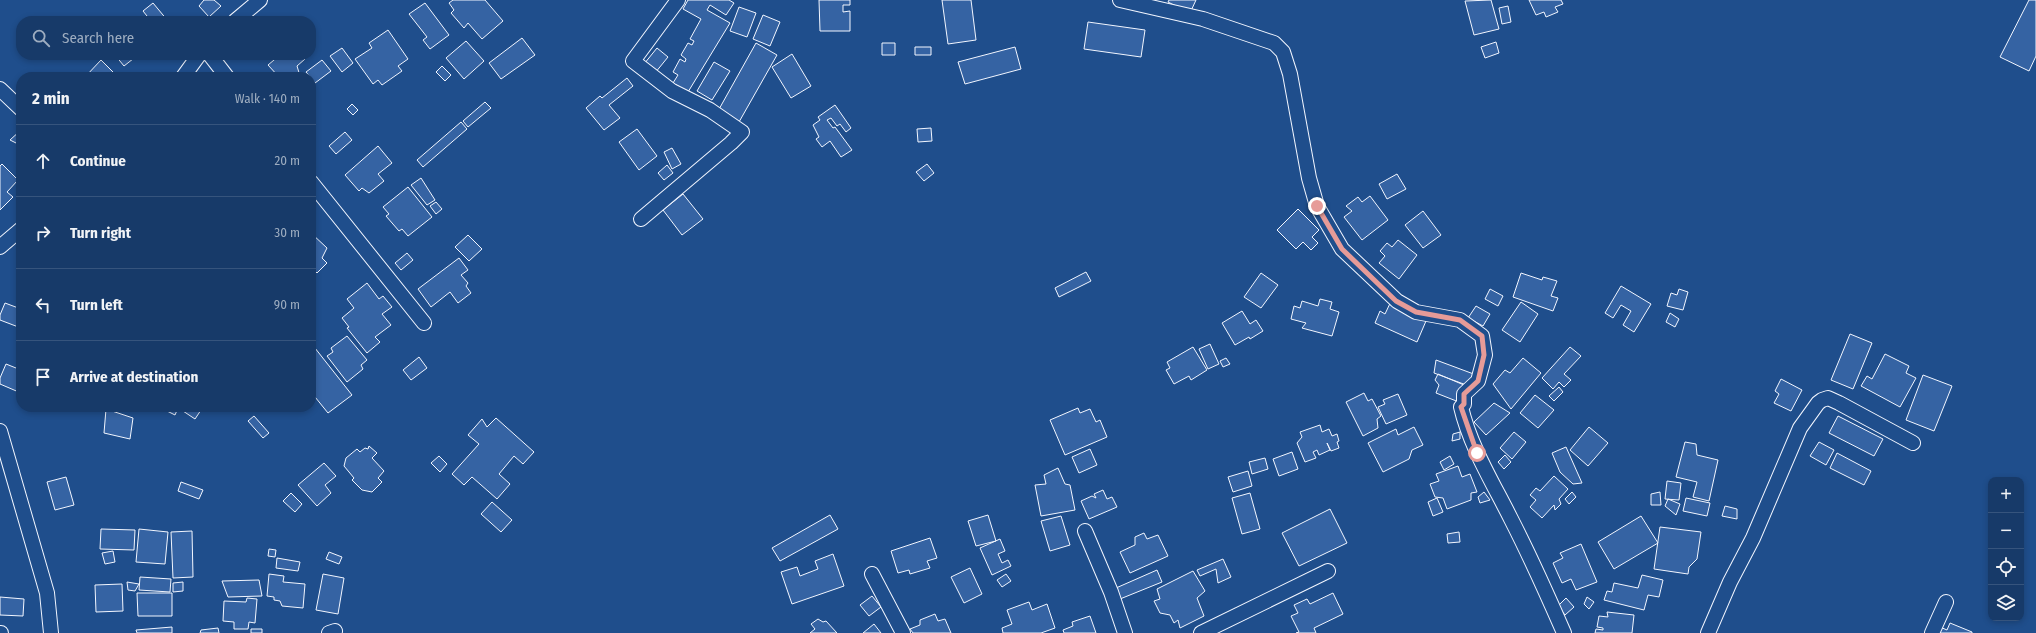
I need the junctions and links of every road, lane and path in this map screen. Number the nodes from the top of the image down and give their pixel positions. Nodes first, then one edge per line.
1 (260, 0) edge
2 (678, 0) edge
3 (1120, 0) edge
4 (241, 16) edge
5 (195, 60) edge
6 (214, 60) edge
7 (187, 72) edge
8 (223, 72) edge
9 (0, 89) edge
10 (16, 104) edge
11 (316, 188) edge
12 (641, 219) dead end
13 (16, 233) edge
14 (0, 247) edge
15 (424, 323) dead end
16 (0, 431) edge
17 (1914, 443) dead end
18 (1085, 531) dead end
19 (1328, 572) dead end
20 (872, 574) dead end
21 (1946, 602) dead end
22 (51, 633) edge
23 (903, 633) edge
24 (1125, 633) edge
25 (1201, 633) edge
26 (1564, 633) edge
27 (1708, 633) edge
28 (1932, 633) edge

1 - 4 street
2 - 12 street
3 - 26 street
5 - 7 street
6 - 8 street
9 - 10 street
11 - 15 street
13 - 14 street
16 - 22 street
17 - 27 street
18 - 24 street
19 - 25 street
20 - 23 street
21 - 28 street

